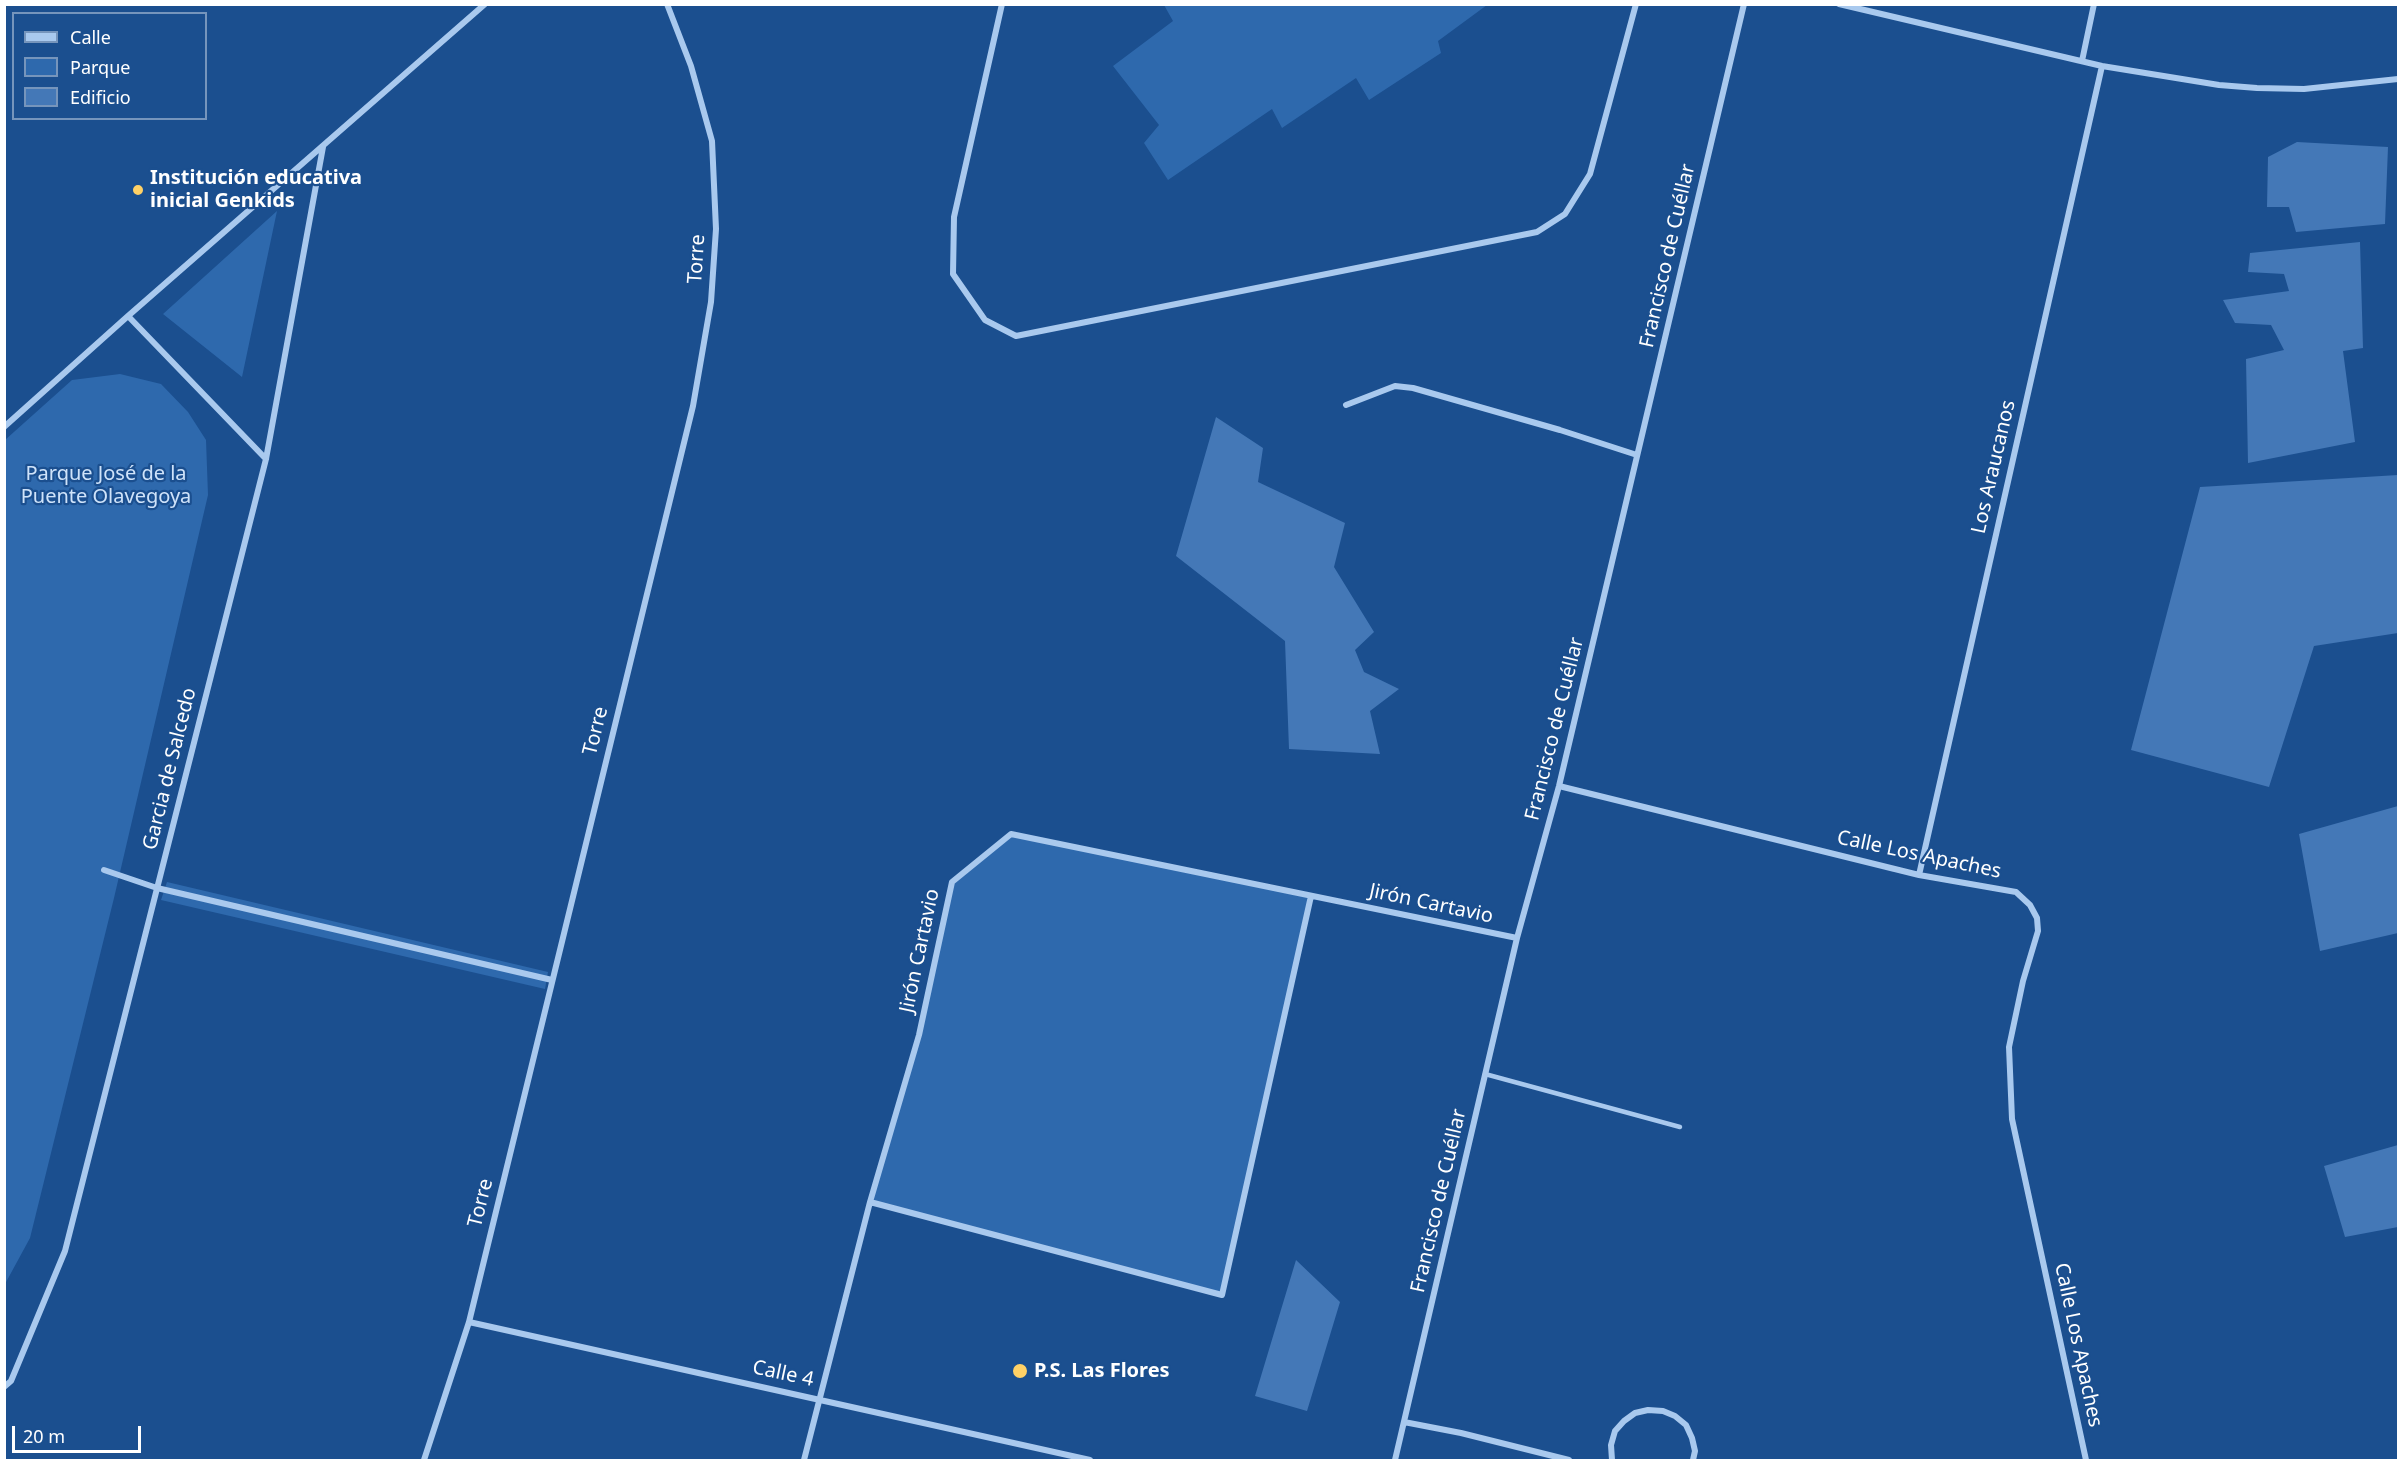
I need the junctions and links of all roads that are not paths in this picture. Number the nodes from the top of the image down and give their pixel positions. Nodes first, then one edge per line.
1 (485, 4) edge
2 (667, 4) edge
3 (1002, 4) edge
4 (1636, 4) edge
5 (1744, 4) edge
6 (1839, 4) edge
7 (2094, 4) edge
8 (2082, 61) junction
9 (2102, 66) junction
10 (2398, 79) edge
11 (323, 147) junction
12 (129, 316) junction
13 (1346, 405) dead end
14 (4, 427) edge
15 (1637, 455) junction
16 (266, 459) junction
17 (1559, 786) junction
18 (104, 870) dead end
19 (1919, 875) junction
20 (157, 888) junction
21 (1311, 896) junction
22 (1517, 938) junction
23 (552, 980) junction
24 (1485, 1074) junction
25 (1680, 1127) dead end
26 (870, 1202) junction
27 (469, 1322) junction
28 (4, 1387) edge
29 (819, 1398) junction
30 (1404, 1422) junction
31 (424, 1461) edge
32 (804, 1461) edge
33 (1090, 1461) edge
34 (1395, 1461) edge
35 (1569, 1461) edge
36 (1611, 1461) edge
37 (1693, 1461) edge
38 (2086, 1461) edge

1 - 11 street
2 - 23 street, Torre
3 - 4 street
5 - 15 street, Francisco de Cuéllar
6 - 8 street
7 - 8 street
8 - 9 street
9 - 10 street
9 - 19 street, Los Araucanos
11 - 12 street
11 - 16 street, Garcia de Salcedo
12 - 14 street
12 - 16 street
13 - 15 street
15 - 17 street, Francisco de Cuéllar
16 - 20 street, Garcia de Salcedo
17 - 19 street, Calle Los Apaches
17 - 22 street, Francisco de Cuéllar
18 - 20 street
19 - 38 street, Calle Los Apaches
20 - 23 street
20 - 28 street, Garcia de Salcedo
21 - 22 street, Jirón Cartavio
21 - 26 street, Jirón Cartavio
21 - 26 street
22 - 24 street, Francisco de Cuéllar
23 - 27 street, Torre
24 - 25 lane
24 - 30 street, Francisco de Cuéllar
26 - 29 street, Jirón Cartavio
27 - 29 street, Calle 4
27 - 31 street, Torre
29 - 32 street, Jirón Cartavio
29 - 33 street, Calle 4
30 - 34 street, Francisco de Cuéllar
30 - 35 street
36 - 37 street

